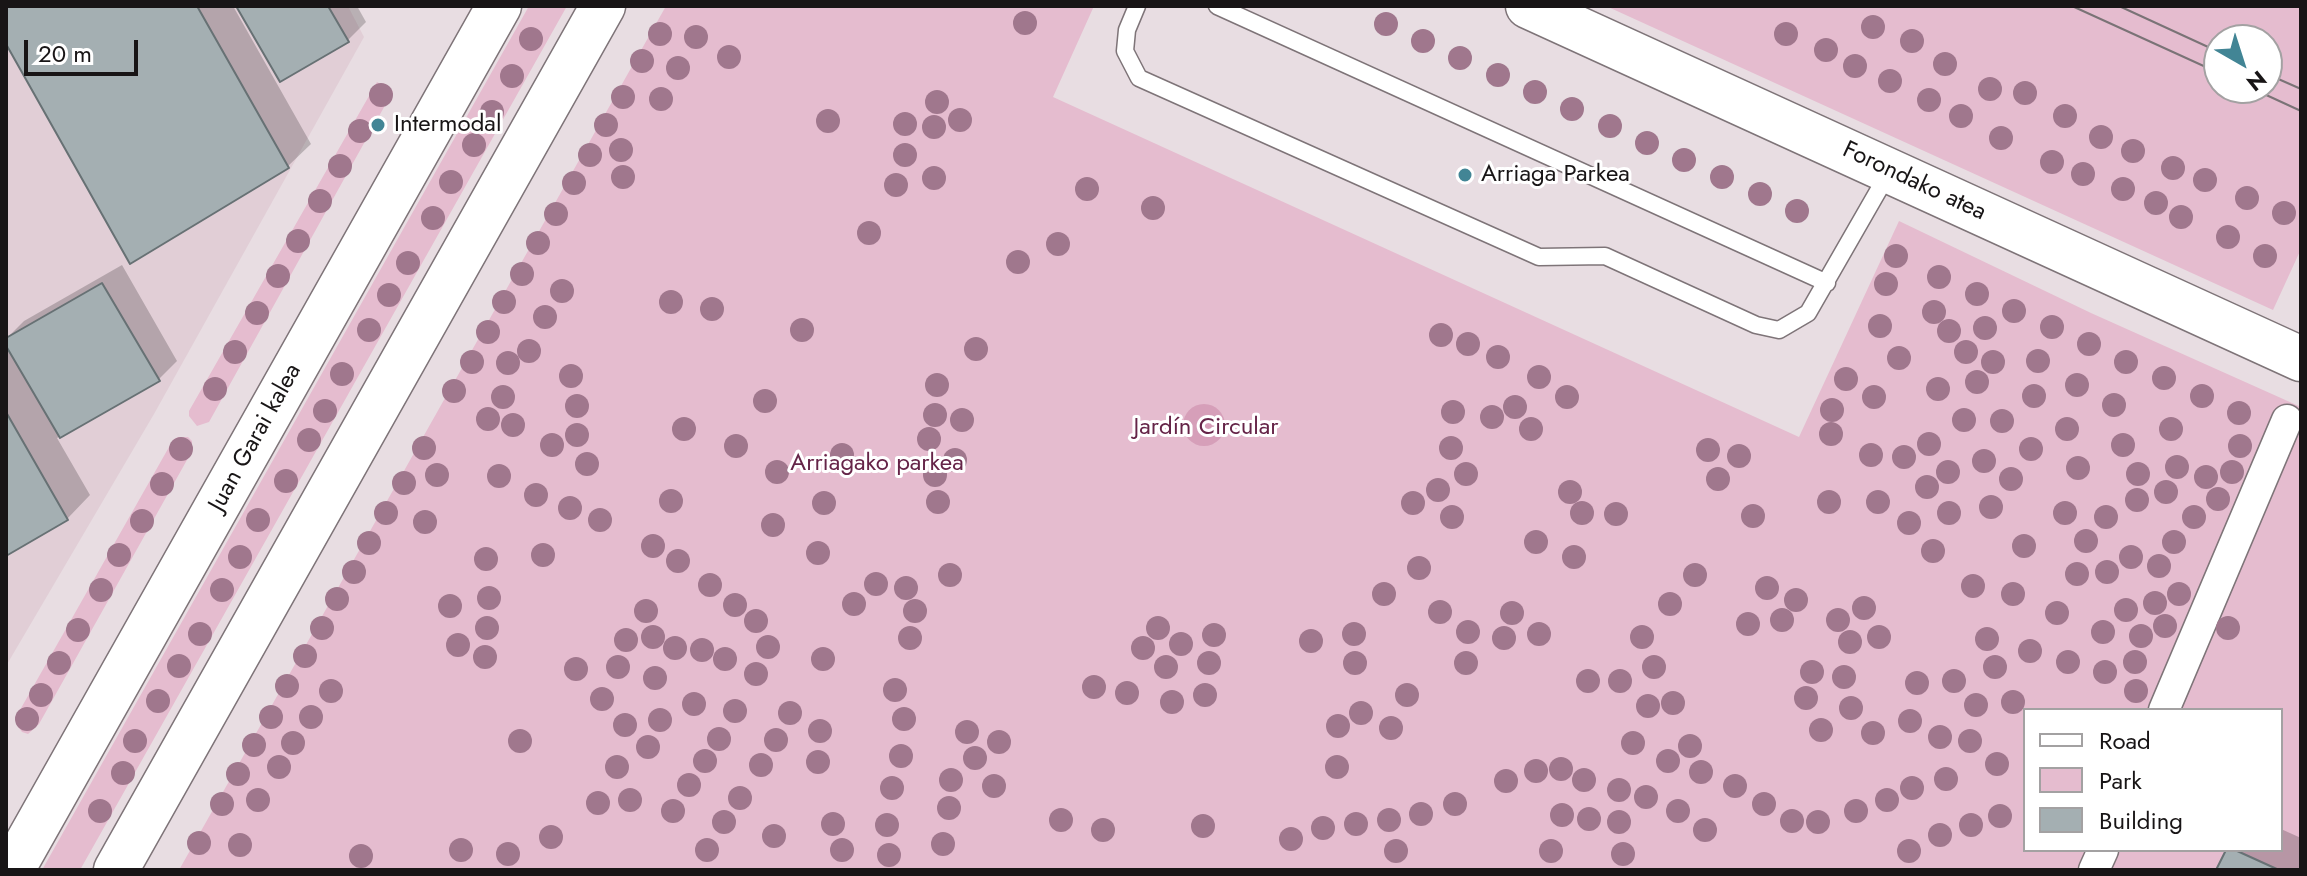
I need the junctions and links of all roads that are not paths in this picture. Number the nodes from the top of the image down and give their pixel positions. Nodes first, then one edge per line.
1 (499, 6) edge
2 (603, 6) edge
3 (1137, 6) edge
4 (1217, 6) edge
5 (1528, 6) edge
6 (1890, 171) junction
7 (1827, 283) junction
8 (2301, 359) edge
9 (2287, 420) dead end
10 (2165, 708) edge
11 (12, 870) edge
12 (116, 870) edge

1 - 11 main road, Juan Garai kalea
2 - 12 main road
3 - 7 lane
4 - 7 lane
5 - 6 main road, Forondako atea
6 - 7 lane
6 - 8 main road, Forondako atea
9 - 10 street

